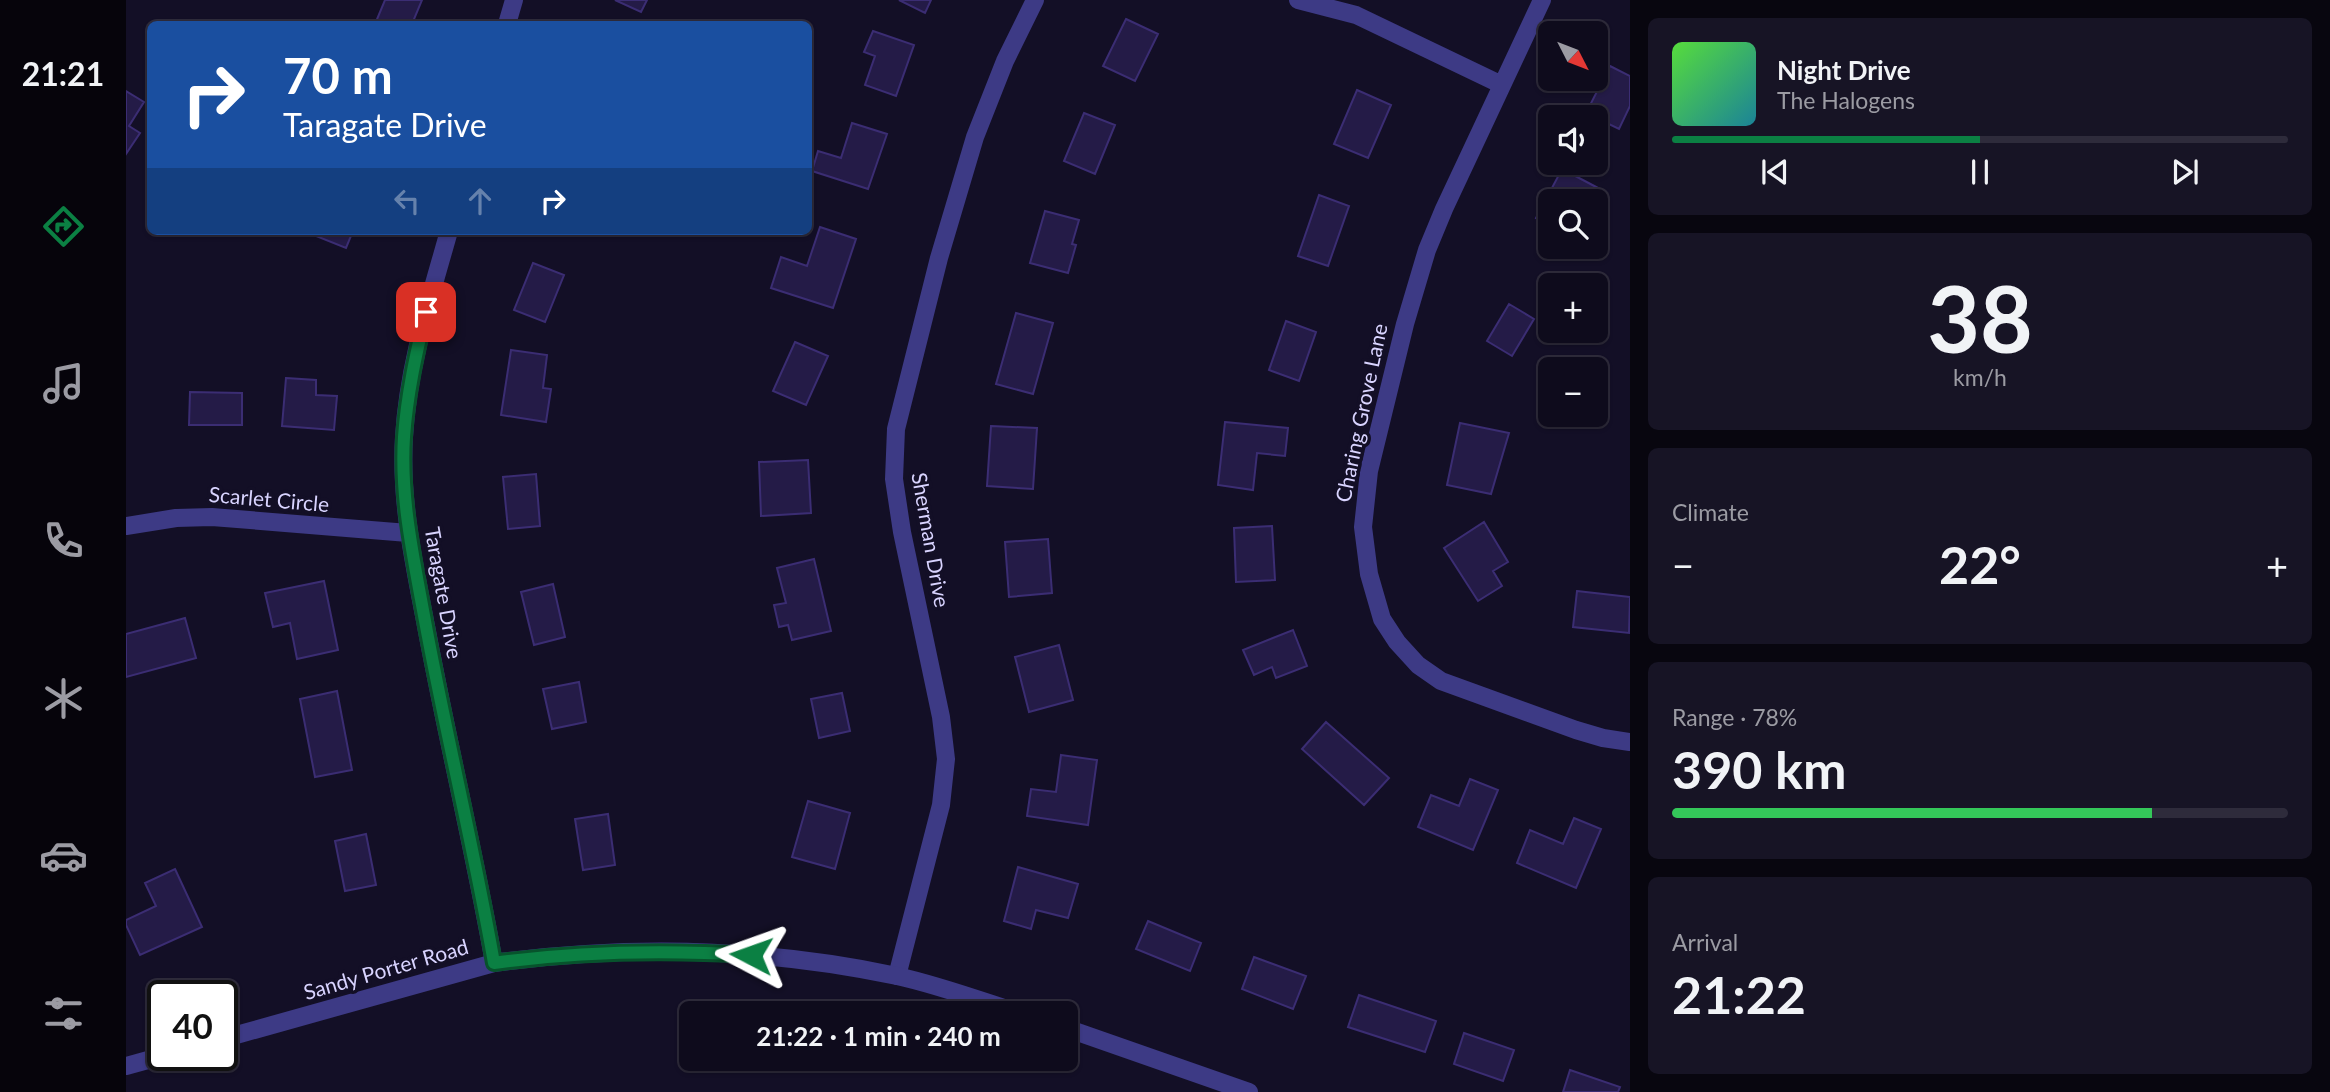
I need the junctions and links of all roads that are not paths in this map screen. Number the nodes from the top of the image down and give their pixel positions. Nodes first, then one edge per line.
1 (514, 0) edge
2 (1035, 0) edge
3 (1298, 0) edge
4 (1542, 0) edge
5 (508, 21) edge
6 (1502, 85) junction
7 (448, 235) edge
8 (126, 526) edge
9 (408, 533) junction
10 (1630, 742) edge
11 (494, 963) junction
12 (897, 976) junction
13 (979, 1001) edge
14 (1078, 1032) edge
15 (238, 1035) edge
16 (147, 1060) edge
17 (126, 1066) edge
18 (1249, 1092) edge

1 - 5 street
2 - 12 street, Sherman Drive
3 - 6 street
4 - 6 street, Charing Grove Lane
6 - 10 street, Charing Grove Lane
7 - 9 street, Taragate Drive
8 - 9 street, Scarlet Circle
9 - 11 street, Taragate Drive
11 - 12 street, Sandy Porter Road
11 - 15 street, Sandy Porter Road
12 - 13 street, Sandy Porter Road
14 - 18 street
16 - 17 street

